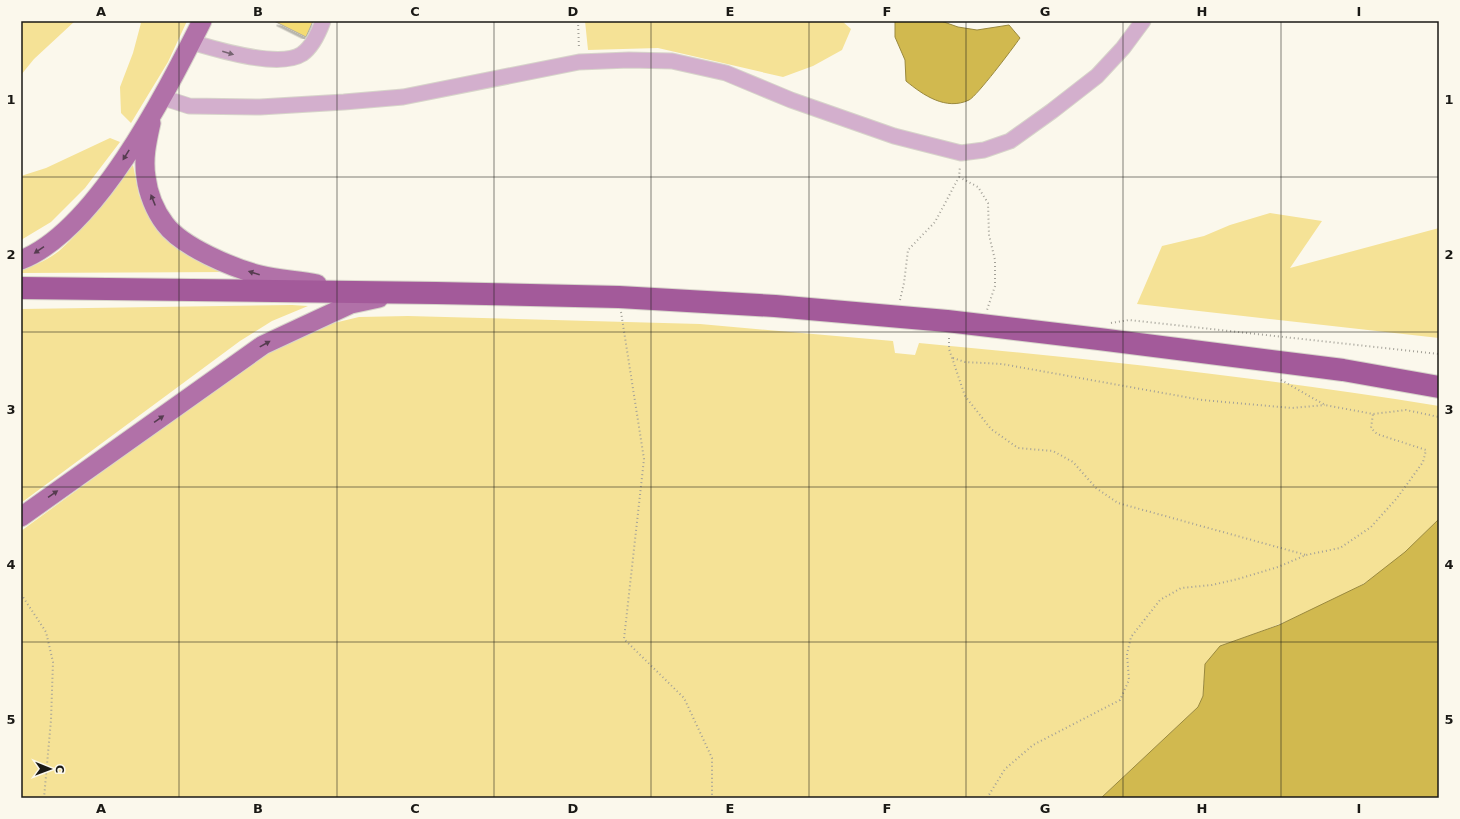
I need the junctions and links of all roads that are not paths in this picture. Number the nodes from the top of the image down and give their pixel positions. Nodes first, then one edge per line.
1 (202, 21) edge
2 (323, 21) edge
3 (1143, 21) edge
4 (191, 42) junction
5 (158, 103) junction
6 (21, 260) edge
7 (21, 288) edge
8 (332, 290) junction
9 (436, 293) junction
10 (1439, 388) edge
11 (21, 517) edge

1 - 4 main road
4 -> 2 street
3 - 5 street
4 - 5 main road
5 -> 6 main road
8 -> 5 main road
7 - 8 highway
8 - 9 highway
9 - 10 highway
11 -> 9 main road

